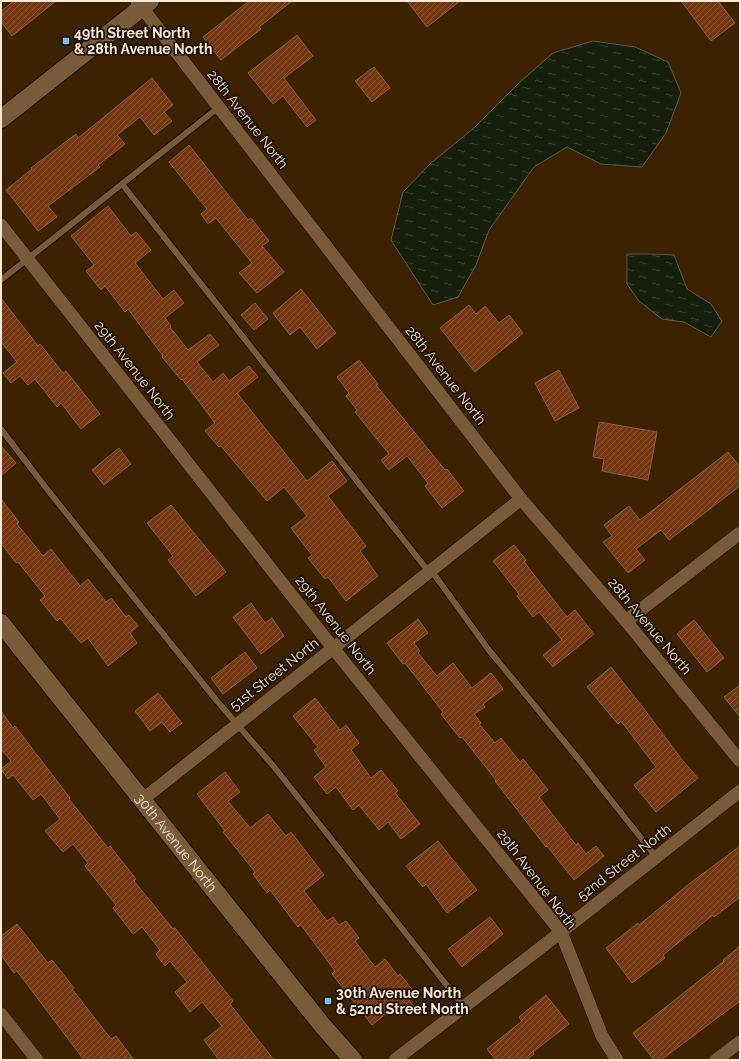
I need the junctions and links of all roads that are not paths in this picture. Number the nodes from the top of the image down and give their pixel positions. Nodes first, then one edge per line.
1 (143, 3) edge
2 (219, 107) junction
3 (1, 119) edge
4 (122, 184) junction
5 (1, 225) edge
6 (28, 259) junction
7 (1, 280) edge
8 (1, 429) edge
9 (522, 499) junction
10 (740, 533) edge
11 (430, 571) junction
12 (626, 621) junction
13 (1, 623) edge
14 (333, 648) junction
15 (237, 724) junction
16 (740, 761) edge
17 (740, 791) edge
18 (142, 800) junction
19 (656, 857) junction
20 (561, 932) junction
21 (464, 1007) junction
22 (1, 1014) edge
23 (740, 1042) edge
24 (37, 1060) edge
25 (353, 1060) edge
26 (396, 1060) edge
27 (617, 1060) edge
28 (716, 1060) edge

1 - 2 street, 28th Avenue North
1 - 3 street
2 - 4 lane
2 - 9 street, 28th Avenue North
4 - 6 lane
4 - 11 lane
5 - 6 street, 29th Avenue North
6 - 7 lane
6 - 14 street, 29th Avenue North
8 - 15 lane
9 - 11 street, 51st Street North
9 - 12 street, 28th Avenue North
10 - 12 street
11 - 14 street, 51st Street North
11 - 19 lane
12 - 16 street, 28th Avenue North
13 - 18 street, 30th Avenue North
14 - 15 street, 51st Street North
14 - 20 street, 29th Avenue North
15 - 18 street, 51st Street North
15 - 21 lane
17 - 19 street, 52nd Street North
18 - 25 street, 30th Avenue North
19 - 20 street, 52nd Street North
20 - 21 street, 52nd Street North
20 - 27 street, 29th Avenue North
21 - 26 street, 52nd Street North
22 - 24 street
23 - 28 street

